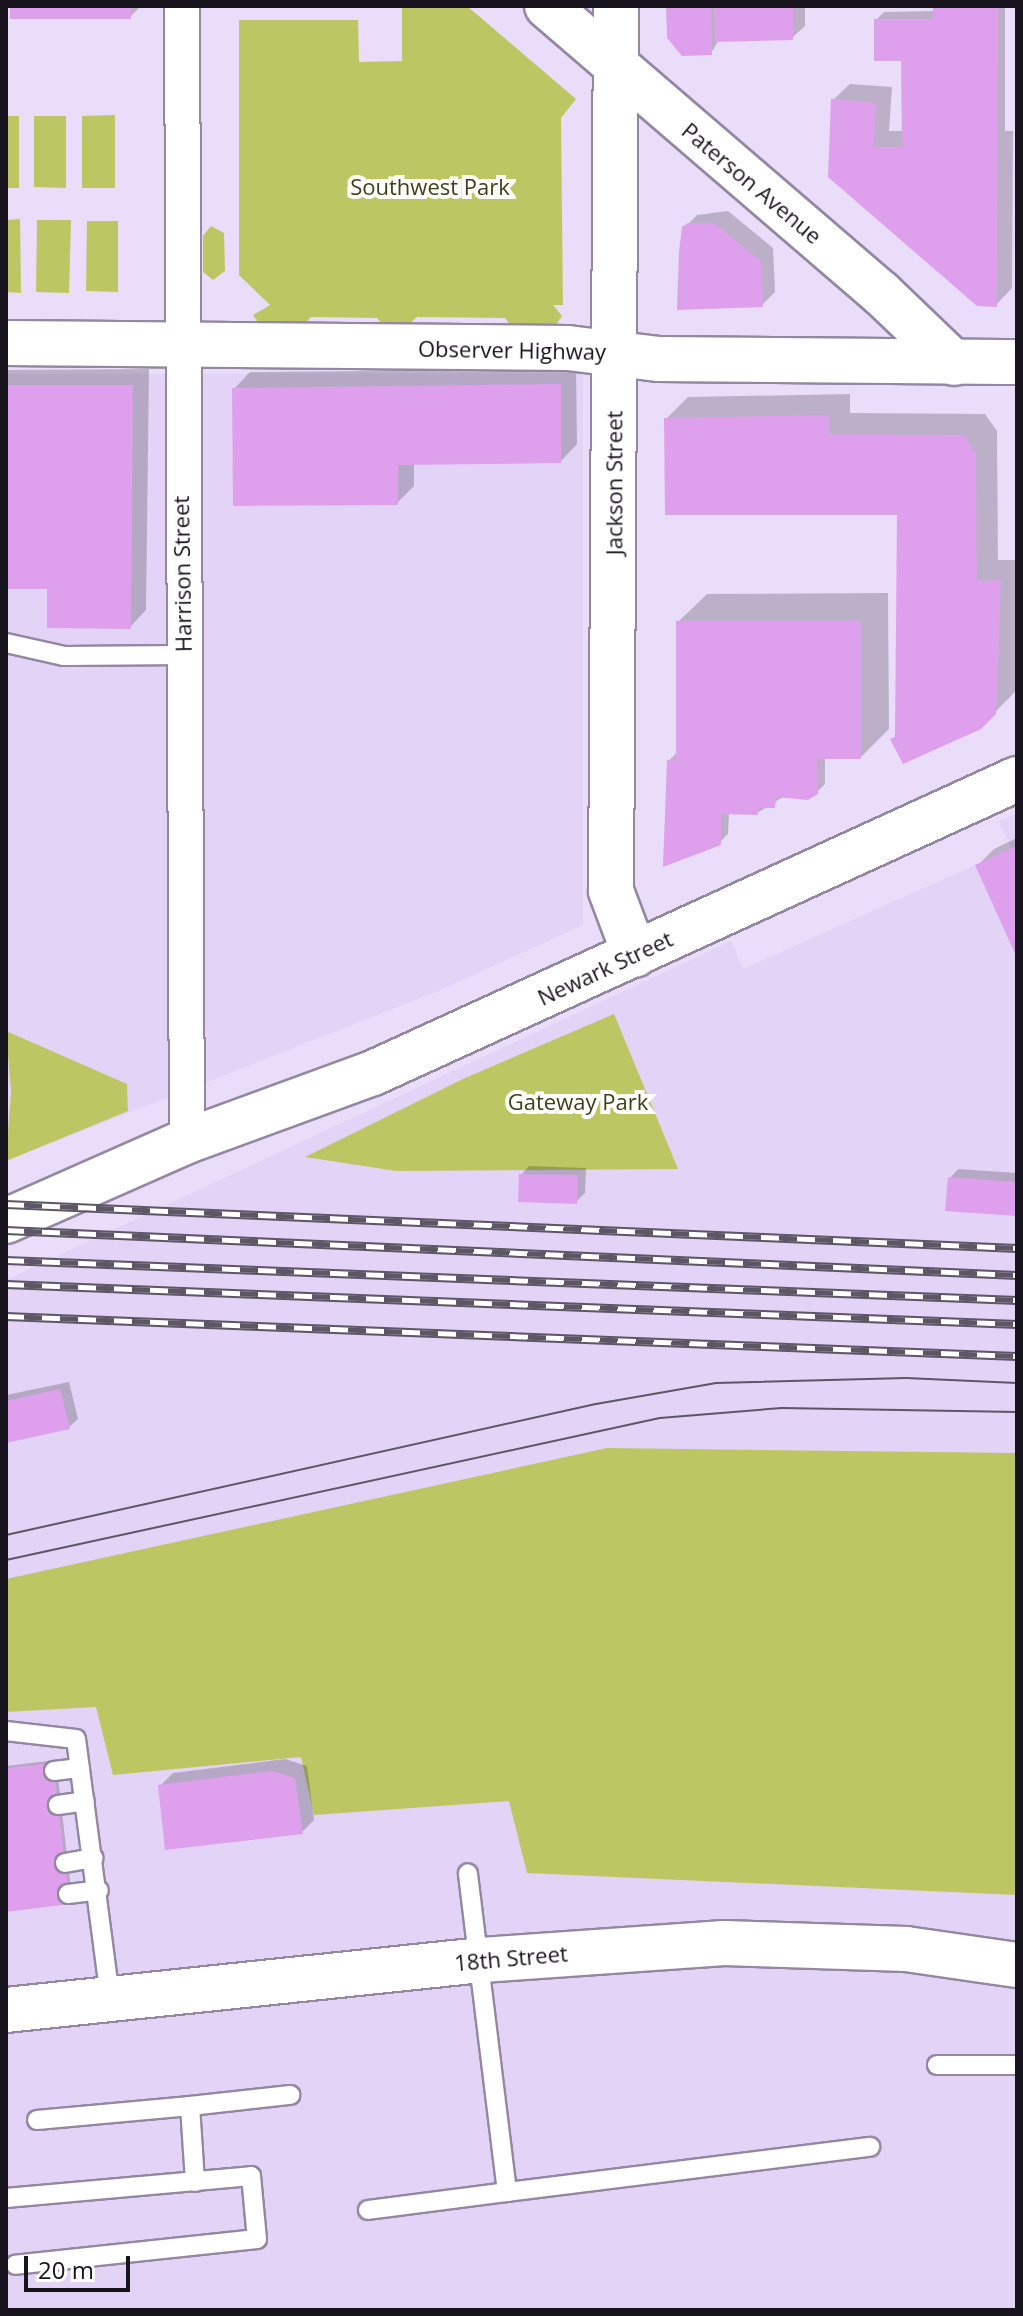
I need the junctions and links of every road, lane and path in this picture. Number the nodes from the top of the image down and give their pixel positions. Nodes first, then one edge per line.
1 (182, 6) edge
2 (547, 6) edge
3 (616, 6) edge
4 (616, 67) junction
5 (6, 343) edge
6 (181, 345) junction
7 (616, 353) junction
8 (1017, 362) edge
9 (954, 363) junction
10 (6, 643) edge
11 (183, 655) junction
12 (1017, 779) edge
13 (635, 955) junction
14 (187, 1141) junction
15 (6, 1221) edge
16 (6, 1731) edge
17 (80, 1768) junction
18 (54, 1771) dead end
19 (85, 1801) junction
20 (58, 1805) dead end
21 (94, 1858) junction
22 (65, 1863) dead end
23 (468, 1873) dead end
24 (99, 1890) junction
25 (68, 1894) dead end
26 (482, 1960) junction
27 (1017, 1965) edge
28 (110, 1999) junction
29 (6, 2010) edge
30 (937, 2065) dead end
31 (1017, 2065) edge
32 (290, 2095) dead end
33 (190, 2106) junction
34 (37, 2120) dead end
35 (870, 2147) dead end
36 (195, 2182) junction
37 (507, 2192) junction
38 (6, 2198) edge
39 (368, 2210) dead end
40 (15, 2265) dead end

1 - 6 street, Harrison Street
2 - 4 street, Paterson Avenue
3 - 4 street, Jackson Street
4 - 7 street, Jackson Street
4 - 9 street, Paterson Avenue
5 - 6 street, Observer Highway
6 - 7 street, Observer Highway
6 - 11 street, Harrison Street
7 - 9 street, Observer Highway
7 - 13 street, Jackson Street
8 - 9 street, Observer Highway
10 - 11 lane
11 - 14 street, Harrison Street
12 - 13 street, Newark Street
13 - 14 street, Newark Street
14 - 15 street, Newark Street
16 - 17 lane
17 - 18 lane
17 - 19 lane
19 - 20 lane
19 - 21 lane
21 - 22 lane
21 - 24 lane
23 - 26 lane
24 - 25 lane
24 - 28 lane
26 - 27 street, 18th Street
26 - 28 street, 18th Street
26 - 37 lane
28 - 29 street, 18th Street
30 - 31 lane
32 - 33 lane
33 - 34 lane
33 - 36 lane
35 - 37 lane
36 - 38 lane
36 - 40 lane
37 - 39 lane

